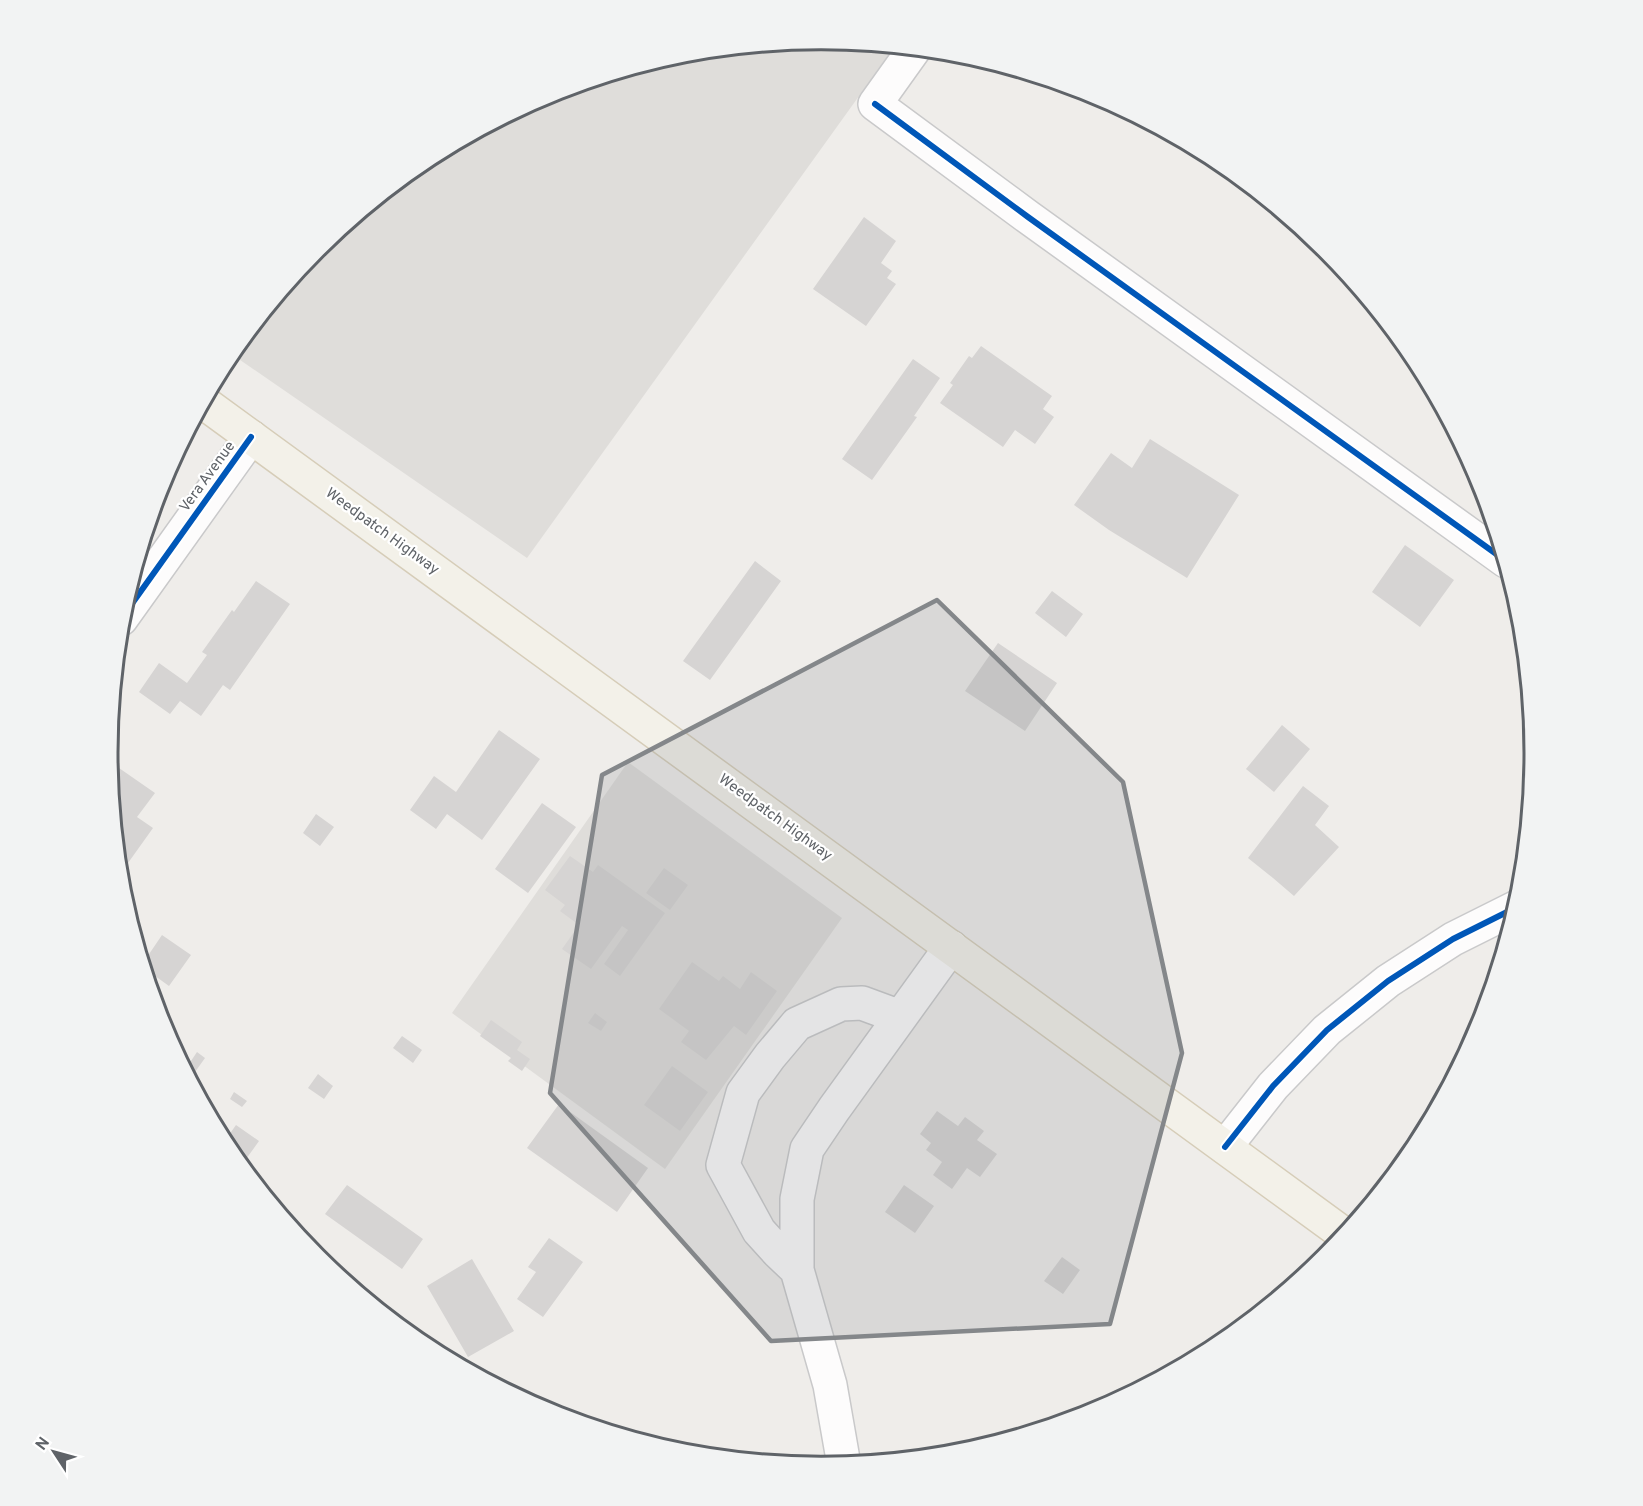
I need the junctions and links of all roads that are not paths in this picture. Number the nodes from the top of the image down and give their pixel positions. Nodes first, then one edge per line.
1 (910, 56) edge
2 (209, 407) edge
3 (251, 437) junction
4 (1496, 554) edge
5 (136, 598) edge
6 (1506, 912) edge
7 (951, 947) junction
8 (900, 1017) junction
9 (1225, 1147) junction
10 (1338, 1230) edge
11 (797, 1270) junction
12 (842, 1456) edge

1 - 4 street
2 - 3 main road, Weedpatch Highway
3 - 5 street, Vera Avenue
3 - 7 main road, Weedpatch Highway
6 - 9 street
7 - 8 street
7 - 9 main road, Weedpatch Highway
8 - 11 street
8 - 11 street
9 - 10 main road, Weedpatch Highway
11 - 12 street

